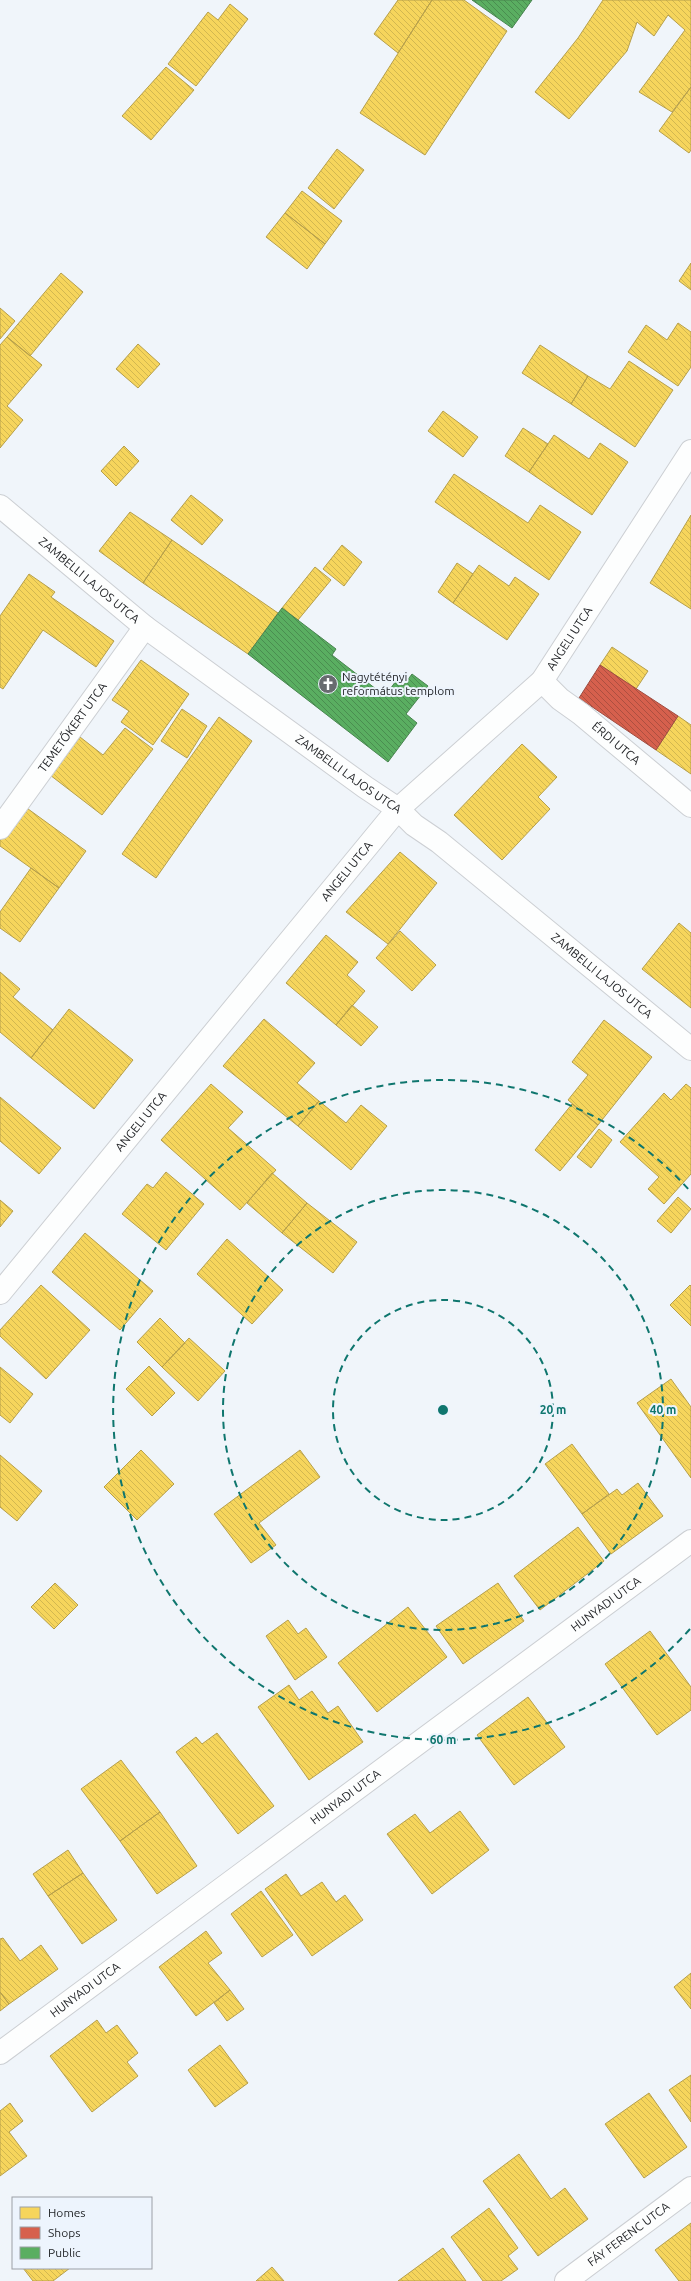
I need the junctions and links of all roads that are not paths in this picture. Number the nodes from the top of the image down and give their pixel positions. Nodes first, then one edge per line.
1 (691, 451) edge
2 (0, 506) edge
3 (145, 627) junction
4 (542, 681) junction
5 (691, 806) edge
6 (398, 809) junction
7 (0, 828) edge
8 (691, 1049) edge
9 (0, 1293) edge
10 (691, 1541) edge
11 (0, 2053) edge
12 (691, 2188) edge
13 (566, 2281) edge

1 - 4 street, ANGELI UTCA
2 - 3 street, ZAMBELLI LAJOS UTCA
3 - 6 street, ZAMBELLI LAJOS UTCA
3 - 7 street, TEMETŐKERT UTCA
4 - 5 street, ÉRDI UTCA
4 - 6 street, ANGELI UTCA
6 - 8 street, ZAMBELLI LAJOS UTCA
6 - 9 street, ANGELI UTCA
10 - 11 street, HUNYADI UTCA
12 - 13 street, FÁY FERENC UTCA

